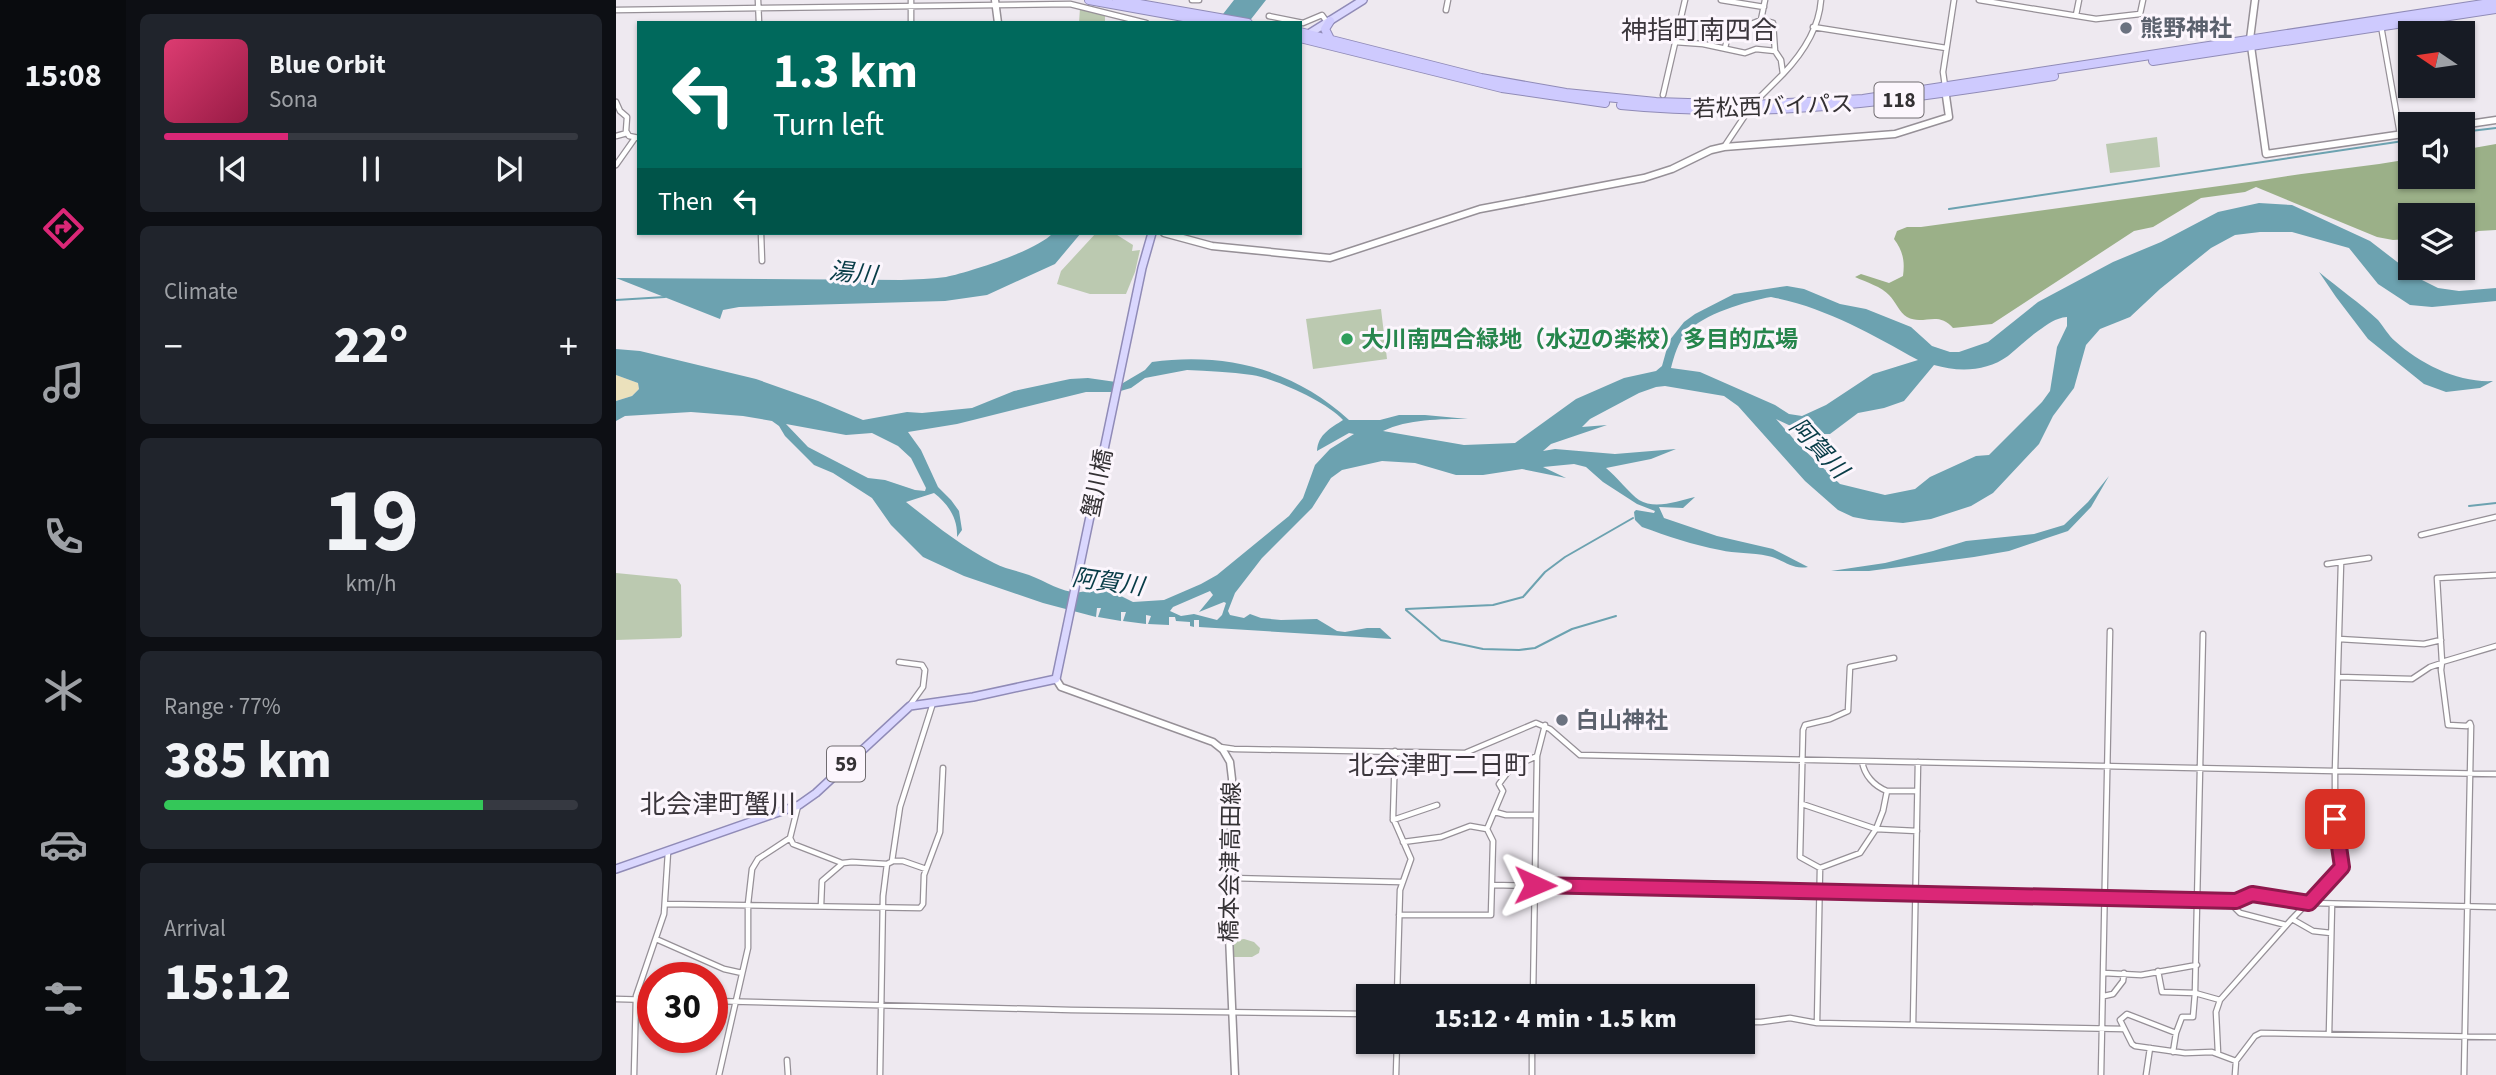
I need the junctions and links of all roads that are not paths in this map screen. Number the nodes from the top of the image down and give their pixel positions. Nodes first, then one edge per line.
1 (758, 0) edge
2 (1089, 0) edge
3 (1117, 0) edge
4 (1191, 0) edge
5 (1199, 0) edge
6 (1362, 0) edge
7 (1448, 0) edge
8 (1685, 0) edge
9 (1721, 0) edge
10 (1765, 0) edge
11 (1821, 0) edge
12 (1954, 0) edge
13 (1979, 0) edge
14 (1984, 0) edge
15 (2079, 0) edge
16 (2143, 0) edge
17 (2255, 0) edge
18 (996, 2) edge
19 (2496, 2) edge
20 (909, 3) edge
21 (1190, 7) dead end
22 (1764, 7) junction
23 (758, 9) junction
24 (2496, 9) edge
25 (616, 10) edge
26 (1446, 10) dead end
27 (2076, 15) junction
28 (1201, 16) junction
29 (1269, 16) dead end
30 (1761, 20) junction
31 (759, 21) edge
32 (911, 21) edge
33 (998, 21) edge
34 (1138, 21) edge
35 (1212, 21) edge
36 (1235, 21) edge
37 (1293, 21) edge
38 (1329, 22) junction
39 (1302, 23) edge
40 (2381, 26) junction
41 (1814, 27) junction
42 (1302, 36) edge
43 (1330, 38) junction
44 (1675, 42) junction
45 (2250, 42) junction
46 (1724, 48) junction
47 (1946, 48) junction
48 (1775, 51) junction
49 (1783, 74) junction
50 (1946, 90) junction
51 (1663, 95) dead end
52 (616, 102) edge
53 (1750, 108) junction
54 (2496, 120) edge
55 (2398, 123) edge
56 (2475, 123) edge
57 (627, 133) junction
58 (2398, 134) edge
59 (616, 136) edge
60 (637, 138) edge
61 (1724, 147) junction
62 (616, 165) edge
63 (761, 235) edge
64 (1152, 235) edge
65 (1171, 235) edge
66 (762, 261) dead end
67 (2496, 517) edge
68 (2421, 536) dead end
69 (2369, 558) dead end
70 (2341, 563) junction
71 (2327, 564) dead end
72 (2496, 575) edge
73 (2110, 631) dead end
74 (2203, 634) dead end
75 (2339, 639) junction
76 (2441, 640) junction
77 (2496, 646) edge
78 (1894, 659) dead end
79 (899, 662) dead end
80 (2442, 663) junction
81 (2338, 677) junction
82 (1056, 679) junction
83 (933, 702) junction
84 (910, 705) junction
85 (1545, 725) junction
86 (1219, 747) junction
87 (1395, 751) junction
88 (1537, 756) junction
89 (1802, 760) junction
90 (1862, 761) junction
91 (1918, 762) junction
92 (2108, 766) junction
93 (943, 768) dead end
94 (2201, 768) junction
95 (2336, 771) junction
96 (2470, 774) junction
97 (2496, 774) edge
98 (1887, 791) junction
99 (1917, 791) junction
100 (1802, 804) junction
101 (799, 805) junction
102 (1437, 805) dead end
103 (1495, 812) junction
104 (1536, 814) junction
105 (1393, 820) junction
106 (1487, 829) junction
107 (1876, 829) junction
108 (1917, 831) junction
109 (790, 838) junction
110 (1403, 842) junction
111 (668, 852) junction
112 (889, 862) junction
113 (842, 863) junction
114 (1820, 868) junction
115 (616, 869) edge
116 (926, 869) junction
117 (1230, 878) junction
118 (1401, 882) junction
119 (1492, 885) junction
120 (1535, 885) junction
121 (1819, 891) junction
122 (1916, 893) junction
123 (2105, 897) junction
124 (2198, 899) junction
125 (2236, 901) junction
126 (2309, 903) junction
127 (665, 904) junction
128 (748, 904) junction
129 (2332, 904) junction
130 (821, 906) junction
131 (883, 907) junction
132 (2468, 907) junction
133 (2496, 908) edge
134 (1399, 915) junction
135 (2292, 919) junction
136 (2287, 925) junction
137 (2332, 933) junction
138 (656, 940) junction
139 (2197, 965) junction
140 (2158, 971) junction
141 (742, 973) junction
142 (2104, 973) junction
143 (2124, 973) junction
144 (1397, 984) edge
145 (1533, 984) edge
146 (2195, 993) junction
147 (2104, 996) junction
148 (616, 999) edge
149 (636, 1000) junction
150 (2220, 1000) junction
151 (728, 1001) edge
152 (736, 1001) junction
153 (882, 1004) junction
154 (1233, 1012) junction
155 (1356, 1014) edge
156 (1755, 1022) edge
157 (1817, 1023) junction
158 (1913, 1025) junction
159 (2102, 1029) junction
160 (2124, 1029) junction
161 (2176, 1034) junction
162 (2329, 1034) junction
163 (2465, 1037) junction
164 (2496, 1038) edge
165 (2150, 1048) junction
166 (2173, 1052) junction
167 (2218, 1053) junction
168 (1397, 1054) edge
169 (1532, 1054) edge
170 (787, 1060) dead end
171 (2236, 1061) junction
172 (634, 1075) edge
173 (719, 1075) edge
174 (788, 1075) edge
175 (880, 1075) edge
176 (1235, 1075) edge
177 (1396, 1075) edge
178 (1532, 1075) edge
179 (2101, 1075) edge
180 (2146, 1075) edge
181 (2235, 1075) edge
182 (2464, 1075) edge

1 - 23 street
2 - 28 highway
3 - 28 highway
4 - 5 street
4 - 21 street
6 - 38 main road
7 - 26 street
8 - 44 street
9 - 22 street
10 - 22 street
11 - 41 street
12 - 47 street
13 - 14 street
14 - 27 street
15 - 27 street
16 - 27 street
17 - 45 street
18 - 20 street
18 - 33 street
18 - 34 street
19 - 45 highway, 若松西バイパス / 118
20 - 23 street
20 - 32 street
22 - 30 street
23 - 25 street
23 - 31 street
24 - 40 highway, 若松西バイパス / 118
28 - 35 highway
28 - 36 highway
29 - 37 street
30 - 46 street
30 - 48 street
38 - 39 street
38 - 42 main road
38 - 43 highway
40 - 45 highway, 若松西バイパス / 118
40 - 55 street
41 - 47 street
41 - 49 street
42 - 43 highway, 若松西バイパス / 118
42 - 53 highway, 若松西バイパス / 118
43 - 53 highway, 若松西バイパス / 118
44 - 46 street
44 - 51 street
45 - 50 highway, 若松西バイパス / 118
45 - 58 street
46 - 48 street
47 - 50 street
48 - 49 street
49 - 53 street
50 - 53 highway, 若松西バイパス / 118
50 - 61 street
52 - 57 street
53 - 61 street
54 - 56 street
57 - 59 street
57 - 60 street
60 - 62 street
61 - 65 street
63 - 66 street
64 - 82 main road, 蟹川橋
67 - 68 street
69 - 70 street
70 - 71 street
70 - 75 street
72 - 76 street
73 - 92 street
74 - 94 street
75 - 76 street
75 - 81 street
76 - 80 street
77 - 80 street
78 - 89 street
79 - 84 street
80 - 81 street
80 - 96 street
81 - 95 street
82 - 83 main road
82 - 86 street
83 - 84 main road
83 - 112 street
84 - 101 main road, 59
85 - 87 street
85 - 88 street
85 - 89 street
86 - 87 street
86 - 117 street, 橋本会津高田線
87 - 105 street
88 - 103 street
88 - 104 street
89 - 90 street
89 - 100 street
90 - 91 street
90 - 98 street
91 - 92 street
91 - 99 street
92 - 94 street
92 - 123 street
93 - 116 street
94 - 95 street
94 - 124 street
95 - 96 street
95 - 126 street
96 - 97 street
96 - 132 street
98 - 99 street
98 - 107 street
99 - 108 street
100 - 107 street
100 - 114 street
101 - 109 street
101 - 111 main road, 59
102 - 105 street
103 - 104 street
103 - 106 street
104 - 120 street
105 - 110 street
106 - 110 street
106 - 119 street
107 - 108 street
107 - 114 street
108 - 122 street
109 - 113 street
109 - 128 street
110 - 118 street
111 - 115 main road, 59
111 - 127 street
112 - 113 street
112 - 116 street
112 - 131 street
113 - 130 street
114 - 121 street
116 - 131 street
117 - 118 street
117 - 154 street, 橋本会津高田線
118 - 134 street
119 - 120 street
119 - 134 street
120 - 121 street
120 - 145 street
121 - 122 street
121 - 157 street
122 - 123 street
122 - 158 street
123 - 124 street
123 - 142 street
124 - 125 street
124 - 139 street
125 - 126 street
125 - 136 street
126 - 129 street
126 - 135 street
127 - 128 street
127 - 138 street
128 - 130 street
128 - 141 street
129 - 132 street
129 - 137 street
130 - 131 street
131 - 153 street
132 - 133 street
132 - 163 street
134 - 144 street
135 - 136 street
135 - 137 street
136 - 150 street
137 - 162 street
138 - 141 street
138 - 149 street
139 - 140 street
139 - 146 street
140 - 143 street
140 - 146 street
141 - 152 street
142 - 143 street
142 - 147 street
143 - 147 street
146 - 150 street
146 - 161 street
147 - 159 street
148 - 149 street
149 - 172 street
150 - 167 street
151 - 152 street
152 - 153 street
152 - 173 street
153 - 154 street
153 - 175 street
154 - 155 street
154 - 176 street, 橋本会津高田線
156 - 157 street
157 - 158 street
158 - 159 street
159 - 160 street
159 - 179 street
160 - 161 street
160 - 165 street
161 - 166 street
162 - 163 street
162 - 171 street
163 - 164 street
163 - 182 street
165 - 166 street
165 - 180 street
166 - 167 street
167 - 171 street
168 - 177 street
169 - 178 street
170 - 174 street
171 - 181 street

